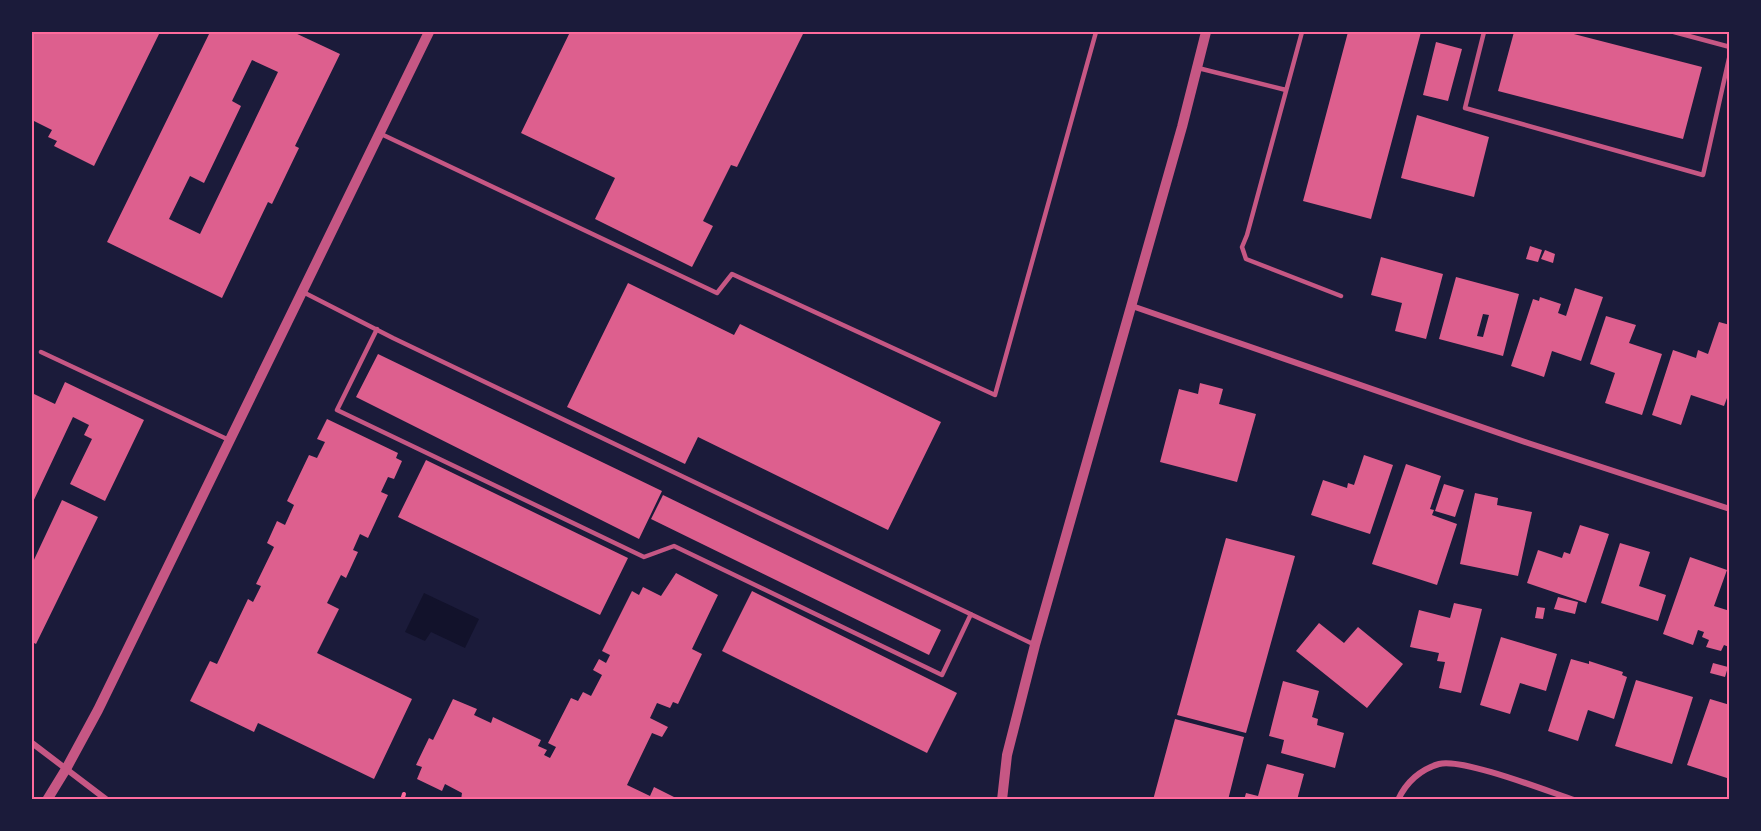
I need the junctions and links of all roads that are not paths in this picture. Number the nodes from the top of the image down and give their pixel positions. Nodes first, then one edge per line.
1 (429, 32) edge
2 (1096, 32) edge
3 (1206, 32) edge
4 (1302, 32) edge
5 (1484, 32) edge
6 (1674, 32) edge
7 (1730, 47) edge
8 (1730, 54) edge
9 (1196, 67) junction
10 (1286, 90) junction
11 (379, 133) junction
12 (301, 291) junction
13 (1341, 296) dead end
14 (1132, 306) junction
15 (377, 329) junction
16 (41, 352) dead end
17 (230, 440) junction
18 (1730, 509) edge
19 (971, 614) junction
20 (1035, 645) junction
21 (32, 742) edge
22 (66, 769) junction
23 (47, 800) edge
24 (107, 800) edge
25 (1002, 800) edge
26 (1398, 800) edge
27 (1574, 800) edge

1 - 11 street
2 - 11 lane
3 - 9 street
4 - 10 lane
5 - 8 lane
6 - 7 lane
9 - 10 lane
9 - 14 street
10 - 13 lane
11 - 12 street
12 - 15 lane
12 - 17 street
14 - 18 street
14 - 20 street
15 - 19 lane
15 - 19 lane
16 - 17 lane
17 - 22 street
19 - 20 lane
20 - 25 street
21 - 22 street
22 - 23 street
22 - 24 street
26 - 27 street

